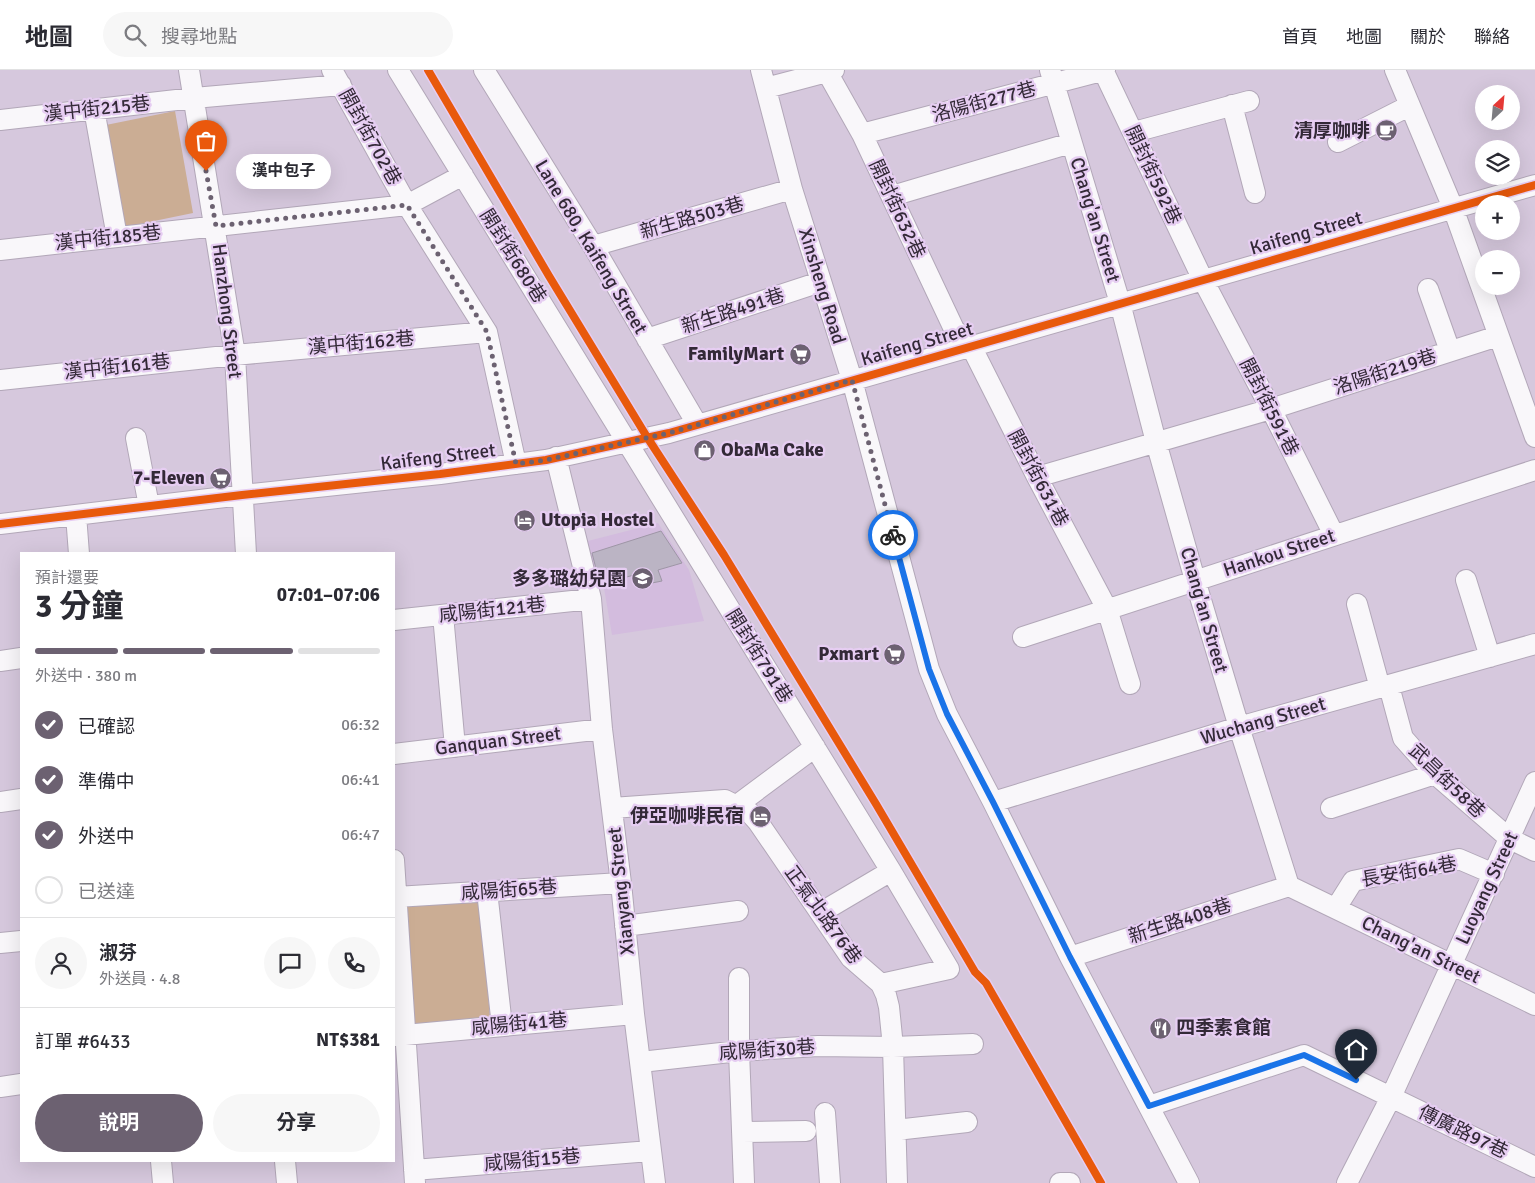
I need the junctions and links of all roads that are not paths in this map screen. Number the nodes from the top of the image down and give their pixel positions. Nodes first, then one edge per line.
1 (189, 70) edge
2 (398, 70) edge
3 (484, 70) edge
4 (1104, 70) edge
5 (1395, 70) edge
6 (829, 71) edge
7 (336, 77) edge
8 (1052, 77) edge
9 (764, 79) edge
10 (194, 98) junction
11 (1410, 106) junction
12 (94, 109) junction
13 (0, 120) edge
14 (1134, 132) junction
15 (862, 134) junction
16 (1338, 142) dead end
17 (1071, 143) junction
18 (463, 175) junction
19 (1535, 185) edge
20 (792, 189) junction
21 (1255, 193) dead end
22 (892, 196) junction
23 (407, 205) junction
24 (1453, 208) junction
25 (216, 226) junction
26 (117, 237) junction
27 (593, 246) junction
28 (0, 250) edge
29 (1203, 280) junction
30 (820, 282) junction
31 (1428, 289) dead end
32 (1120, 303) junction
33 (487, 332) junction
34 (1498, 336) junction
35 (647, 340) junction
36 (971, 346) junction
37 (1450, 351) junction
38 (235, 355) junction
39 (0, 380) edge
40 (852, 380) junction
41 (1272, 409) junction
42 (697, 424) junction
43 (1535, 436) edge
44 (136, 438) dead end
45 (628, 442) junction
46 (1156, 442) junction
47 (556, 457) junction
48 (516, 464) junction
49 (1535, 470) edge
50 (1037, 477) junction
51 (242, 495) junction
52 (149, 506) junction
53 (76, 515) junction
54 (0, 524) edge
55 (1334, 535) junction
56 (79, 552) edge
57 (246, 552) edge
58 (1195, 580) junction
59 (1466, 580) dead end
60 (591, 600) junction
61 (1357, 604) dead end
62 (1107, 608) junction
63 (443, 615) junction
64 (395, 620) edge
65 (1023, 637) dead end
66 (1535, 644) edge
67 (1490, 657) junction
68 (20, 658) edge
69 (0, 660) edge
70 (1130, 684) dead end
71 (1384, 687) junction
72 (1239, 727) junction
73 (602, 729) junction
74 (456, 747) junction
75 (815, 747) junction
76 (395, 754) edge
77 (1435, 774) junction
78 (1535, 782) edge
79 (20, 799) edge
80 (0, 802) edge
81 (993, 802) junction
82 (737, 804) junction
83 (612, 808) junction
84 (1331, 808) dead end
85 (1510, 839) junction
86 (1535, 851) edge
87 (891, 871) junction
88 (1494, 874) junction
89 (395, 878) edge
90 (622, 882) junction
91 (1289, 886) junction
92 (487, 891) junction
93 (396, 897) junction
94 (1336, 908) junction
95 (738, 911) dead end
96 (820, 913) junction
97 (625, 926) junction
98 (20, 941) edge
99 (0, 943) edge
100 (1070, 957) junction
101 (1452, 965) junction
102 (739, 978) dead end
103 (881, 984) junction
104 (1535, 1005) edge
105 (634, 1014) junction
106 (502, 1026) junction
107 (399, 1035) edge
108 (973, 1044) dead end
109 (893, 1047) junction
110 (739, 1051) junction
111 (641, 1062) junction
112 (20, 1084) edge
113 (0, 1086) edge
114 (1391, 1097) junction
115 (1149, 1106) junction
116 (825, 1113) dead end
117 (967, 1122) dead end
118 (896, 1130) junction
119 (806, 1131) dead end
120 (742, 1132) junction
121 (650, 1151) junction
122 (161, 1162) edge
123 (285, 1162) edge
124 (1535, 1167) edge
125 (414, 1176) edge
126 (163, 1183) edge
127 (287, 1183) edge
128 (655, 1183) edge
129 (744, 1183) edge
130 (830, 1183) edge
131 (897, 1183) edge
132 (1060, 1183) edge
133 (1070, 1183) edge
134 (1189, 1183) edge
135 (1347, 1183) edge

1 - 10 street, Hanzhong Street
2 - 18 street, 開封街680巷
3 - 27 street, Lane 680, Kaifeng Street
4 - 8 street, 洛陽街277巷
4 - 14 street, 開封街592巷
5 - 11 street
6 - 9 street
6 - 15 street, 開封街632巷
7 - 10 street, 漢中街215巷
7 - 23 street, 開封街702巷
8 - 15 street, 洛陽街277巷
8 - 17 street, Chang'an Street
9 - 20 street, Xinsheng Road
10 - 12 street, 漢中街215巷
10 - 25 street, Hanzhong Street
11 - 16 street
11 - 24 street
12 - 13 street, 漢中街215巷
12 - 26 street
14 - 21 street
14 - 29 street, 開封街592巷
15 - 22 street, 開封街632巷
17 - 22 street
17 - 32 street, Chang'an Street
18 - 23 street
18 - 45 street, 開封街680巷
19 - 24 street, Kaifeng Street
20 - 27 street, 新生路503巷
20 - 30 street, Xinsheng Road
22 - 36 street, 開封街632巷
23 - 25 street, 漢中街185巷
23 - 33 street, 開封街702巷
24 - 29 street, Kaifeng Street
24 - 34 street
25 - 26 street, 漢中街185巷
25 - 38 street, Hanzhong Street
26 - 28 street, 漢中街185巷
27 - 35 street, Lane 680, Kaifeng Street
29 - 32 street, Kaifeng Street
29 - 41 street, 開封街591巷
30 - 35 street, 新生路491巷
30 - 40 street, Xinsheng Road
31 - 37 street
32 - 36 street, Kaifeng Street
32 - 46 street, Chang'an Street
33 - 38 street, 漢中街162巷
33 - 48 street, 開封街702巷
34 - 37 street, 洛陽街219巷
34 - 43 street
35 - 42 street, Lane 680, Kaifeng Street
36 - 40 street, Kaifeng Street
36 - 50 street, 開封街631巷
37 - 41 street, 洛陽街219巷
38 - 39 street, 漢中街161巷
38 - 51 street, Hanzhong Street
40 - 42 street, Kaifeng Street
40 - 81 street, Xinsheng Road
41 - 46 street, 洛陽街219巷
41 - 55 street, 開封街591巷
42 - 45 street, Kaifeng Street
44 - 52 street
45 - 47 street, Kaifeng Street
45 - 75 street, 開封街791巷
46 - 50 street, 洛陽街219巷
46 - 58 street, Chang'an Street
47 - 48 street, Kaifeng Street
47 - 60 street, Xianyang Street
48 - 51 street, Kaifeng Street
49 - 55 street, Hankou Street
50 - 62 street, 開封街631巷
51 - 52 street, Kaifeng Street
51 - 57 street, Hanzhong Street
52 - 53 street, Kaifeng Street
53 - 54 street, Kaifeng Street
53 - 56 street
55 - 58 street, Hankou Street
58 - 62 street, Hankou Street
58 - 72 street, Chang'an Street
59 - 67 street
60 - 63 street, 咸陽街121巷
60 - 73 street, Xianyang Street
61 - 71 street, 武昌街58巷
62 - 65 street, Hankou Street
62 - 70 street, 開封街631巷
63 - 64 street, 咸陽街121巷
63 - 74 street
66 - 67 street, Wuchang Street
67 - 71 street, Wuchang Street
68 - 69 street
71 - 72 street, Wuchang Street
71 - 77 street, 武昌街58巷
72 - 81 street, Wuchang Street
72 - 91 street, Chang'an Street
73 - 74 street, Ganquan Street
73 - 83 street, Xianyang Street
74 - 76 street, Ganquan Street
75 - 82 street
75 - 87 street, 開封街791巷
77 - 84 street
77 - 85 street, 武昌街58巷
78 - 85 street, Luoyang Street
79 - 80 street
81 - 100 street, Xinsheng Road
82 - 83 street
82 - 96 street, 正氣北路76巷
83 - 90 street, Xianyang Street
85 - 86 street, 武昌街58巷
85 - 88 street, Luoyang Street
87 - 96 street
87 - 103 street, 開封街791巷
88 - 94 street, 長安街64巷
88 - 101 street, Luoyang Street
89 - 93 street
90 - 92 street, 咸陽街65巷
90 - 97 street, Xianyang Street
91 - 94 street, Chang'an Street
91 - 100 street, 新生路408巷
92 - 93 street, 咸陽街65巷
92 - 106 street
93 - 107 street
94 - 101 street, Chang'an Street
95 - 97 street
96 - 103 street, 正氣北路76巷
97 - 105 street, Xianyang Street
98 - 99 street
100 - 115 street, Xinsheng Road
101 - 104 street, Chang'an Street
101 - 114 street, Luoyang Street
102 - 110 street
103 - 109 street
105 - 106 street, 咸陽街41巷
105 - 111 street, Xianyang Street
106 - 107 street, 咸陽街41巷
107 - 125 street
108 - 109 street, 咸陽街30巷
109 - 110 street, 咸陽街30巷
109 - 118 street
110 - 111 street, 咸陽街30巷
110 - 120 street
111 - 121 street, Xianyang Street
112 - 113 street
114 - 115 street, 傳廣路97巷
114 - 124 street, 傳廣路97巷
114 - 135 street, Luoyang Street
115 - 134 street, Xinsheng Road
116 - 130 street
117 - 118 street
118 - 131 street
119 - 120 street
120 - 129 street
121 - 125 street, 咸陽街15巷
121 - 128 street, Xianyang Street
122 - 126 street
123 - 127 street
132 - 133 street

